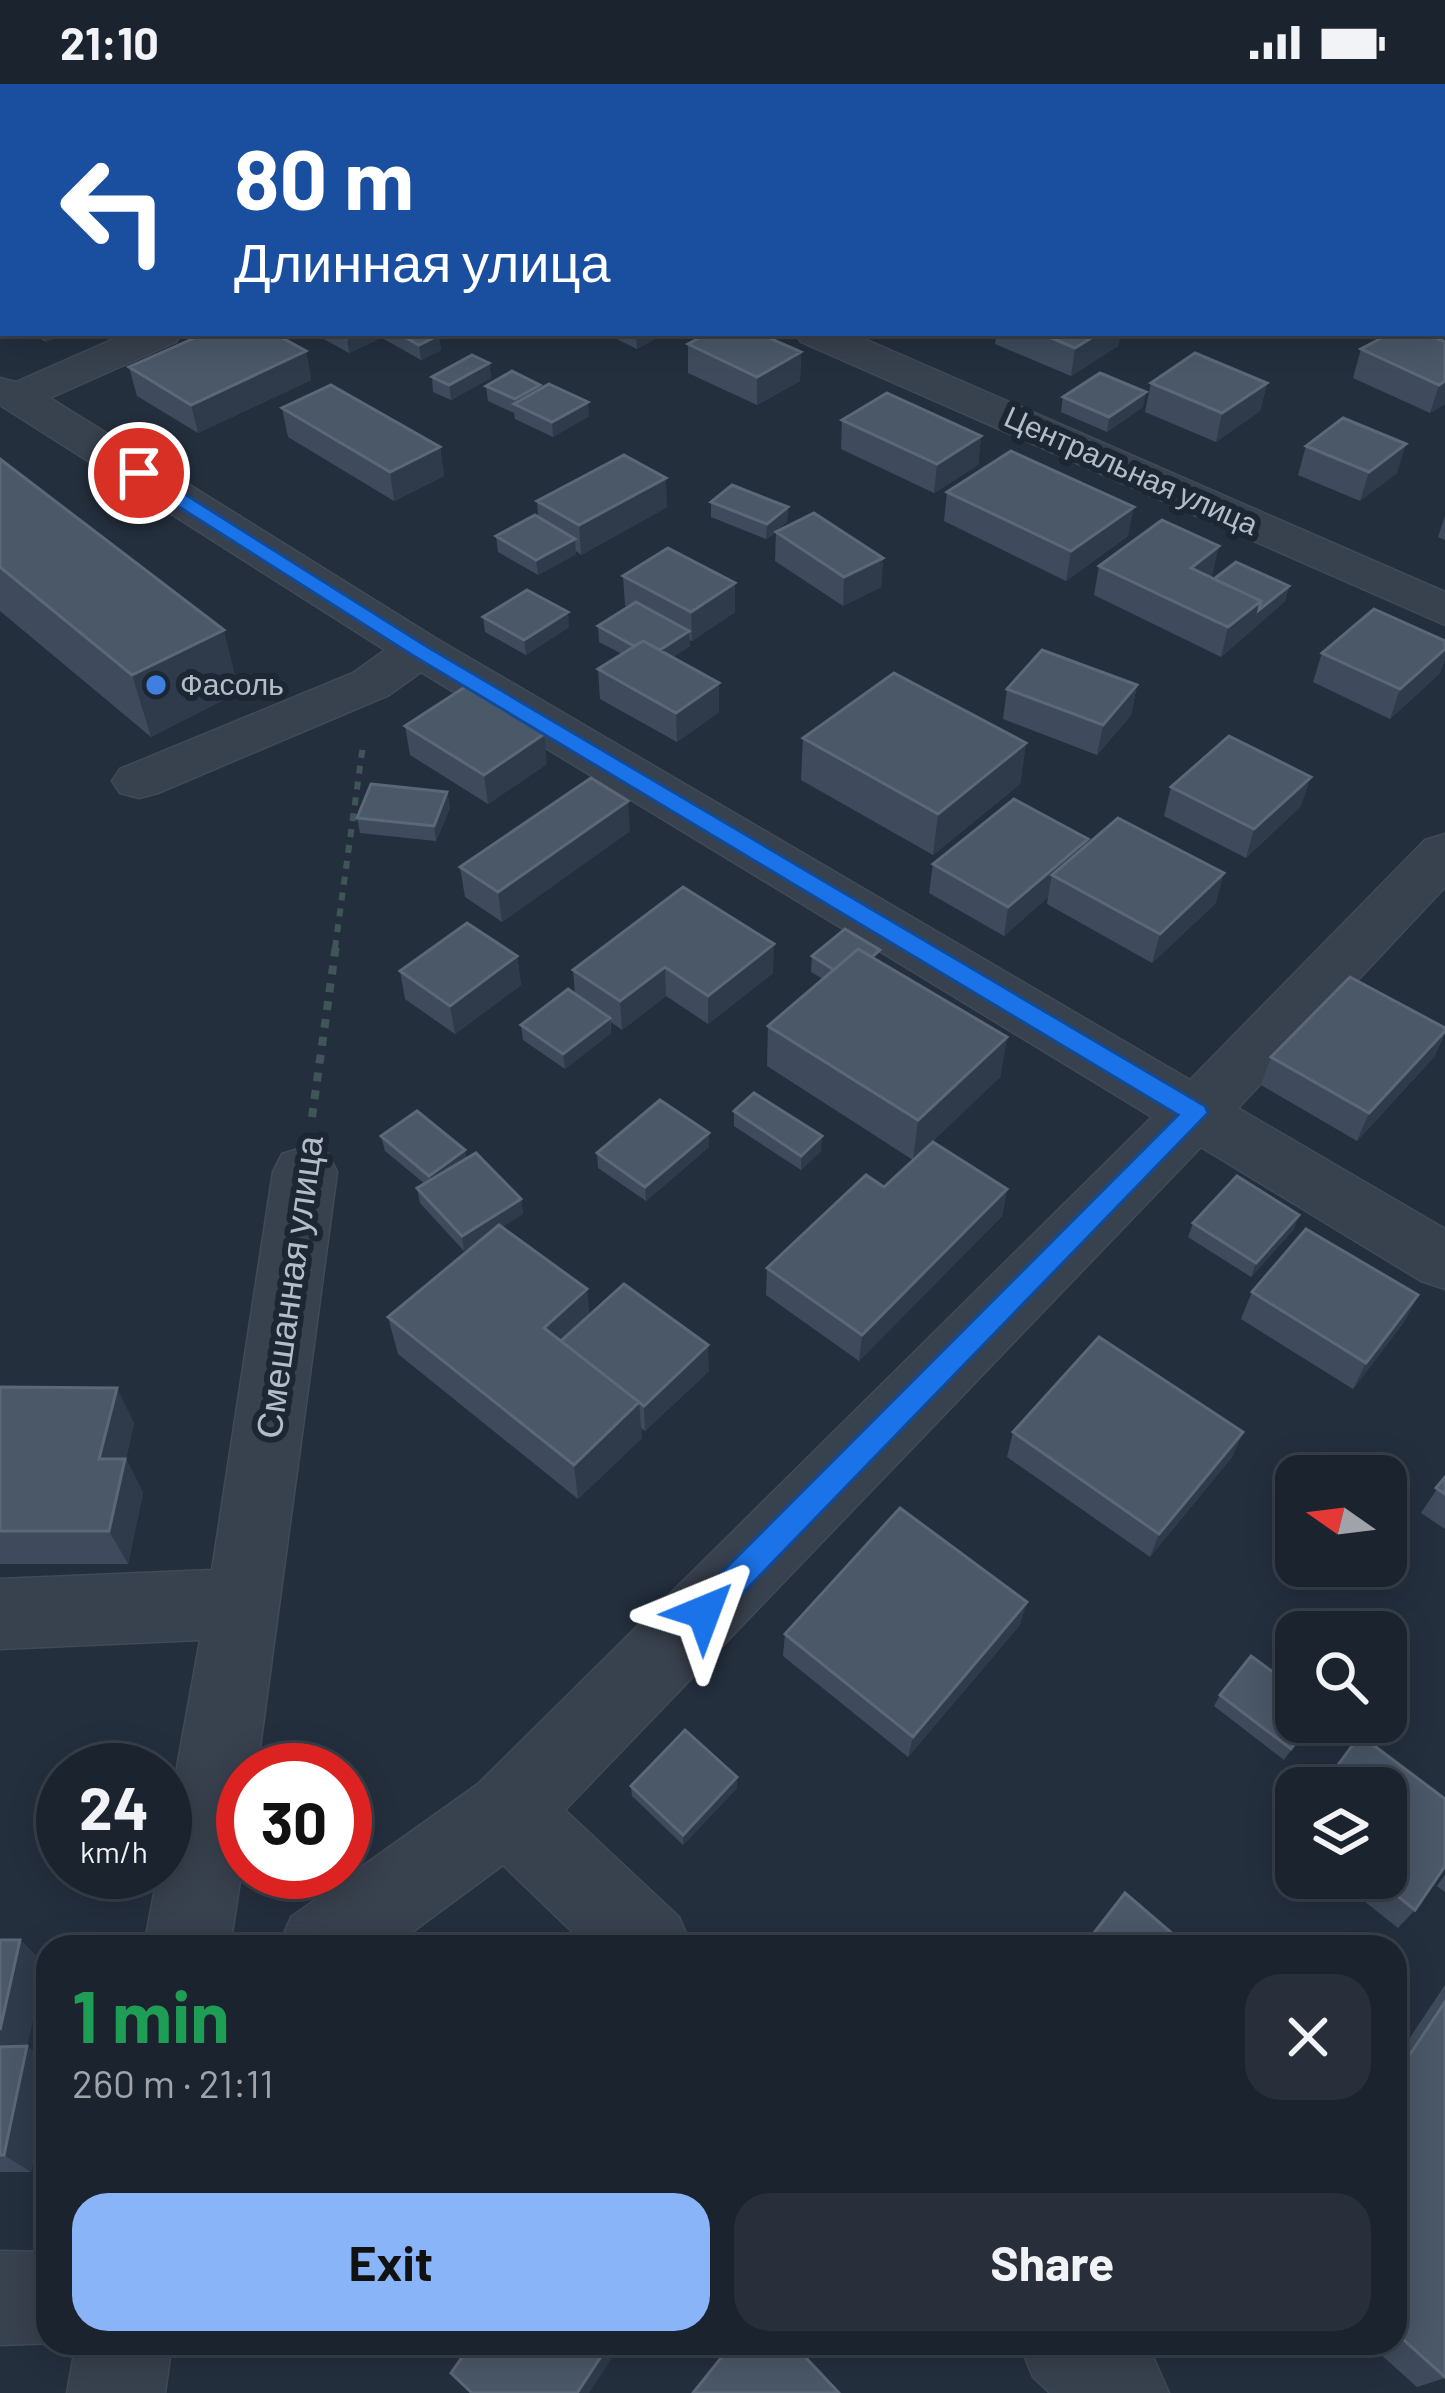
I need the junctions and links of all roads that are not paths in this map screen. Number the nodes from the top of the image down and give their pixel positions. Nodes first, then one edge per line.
1 (154, 336) edge
2 (823, 336) edge
3 (9, 394) edge
4 (1445, 610) edge
5 (419, 650) junction
6 (139, 782) dead end
7 (1445, 853) edge
8 (1196, 1113) junction
9 (305, 1172) road end
10 (1445, 1262) edge
11 (245, 1603) junction
12 (0, 1614) edge
13 (507, 1812) junction
14 (189, 1935) edge
15 (338, 1935) edge
16 (637, 1935) edge
17 (0, 2298) edge
18 (36, 2299) edge
19 (122, 2355) edge
20 (1080, 2355) edge
21 (116, 2393) edge
22 (1120, 2393) edge

1 - 3 street
2 - 4 street, Центральная улица
3 - 5 street
5 - 6 street
5 - 8 street
7 - 8 street
8 - 10 street
8 - 13 street
9 - 11 street, Смешанная улица
11 - 12 street
11 - 14 street, Смешанная улица
13 - 15 street
13 - 16 street
17 - 18 street
19 - 21 street
20 - 22 street

